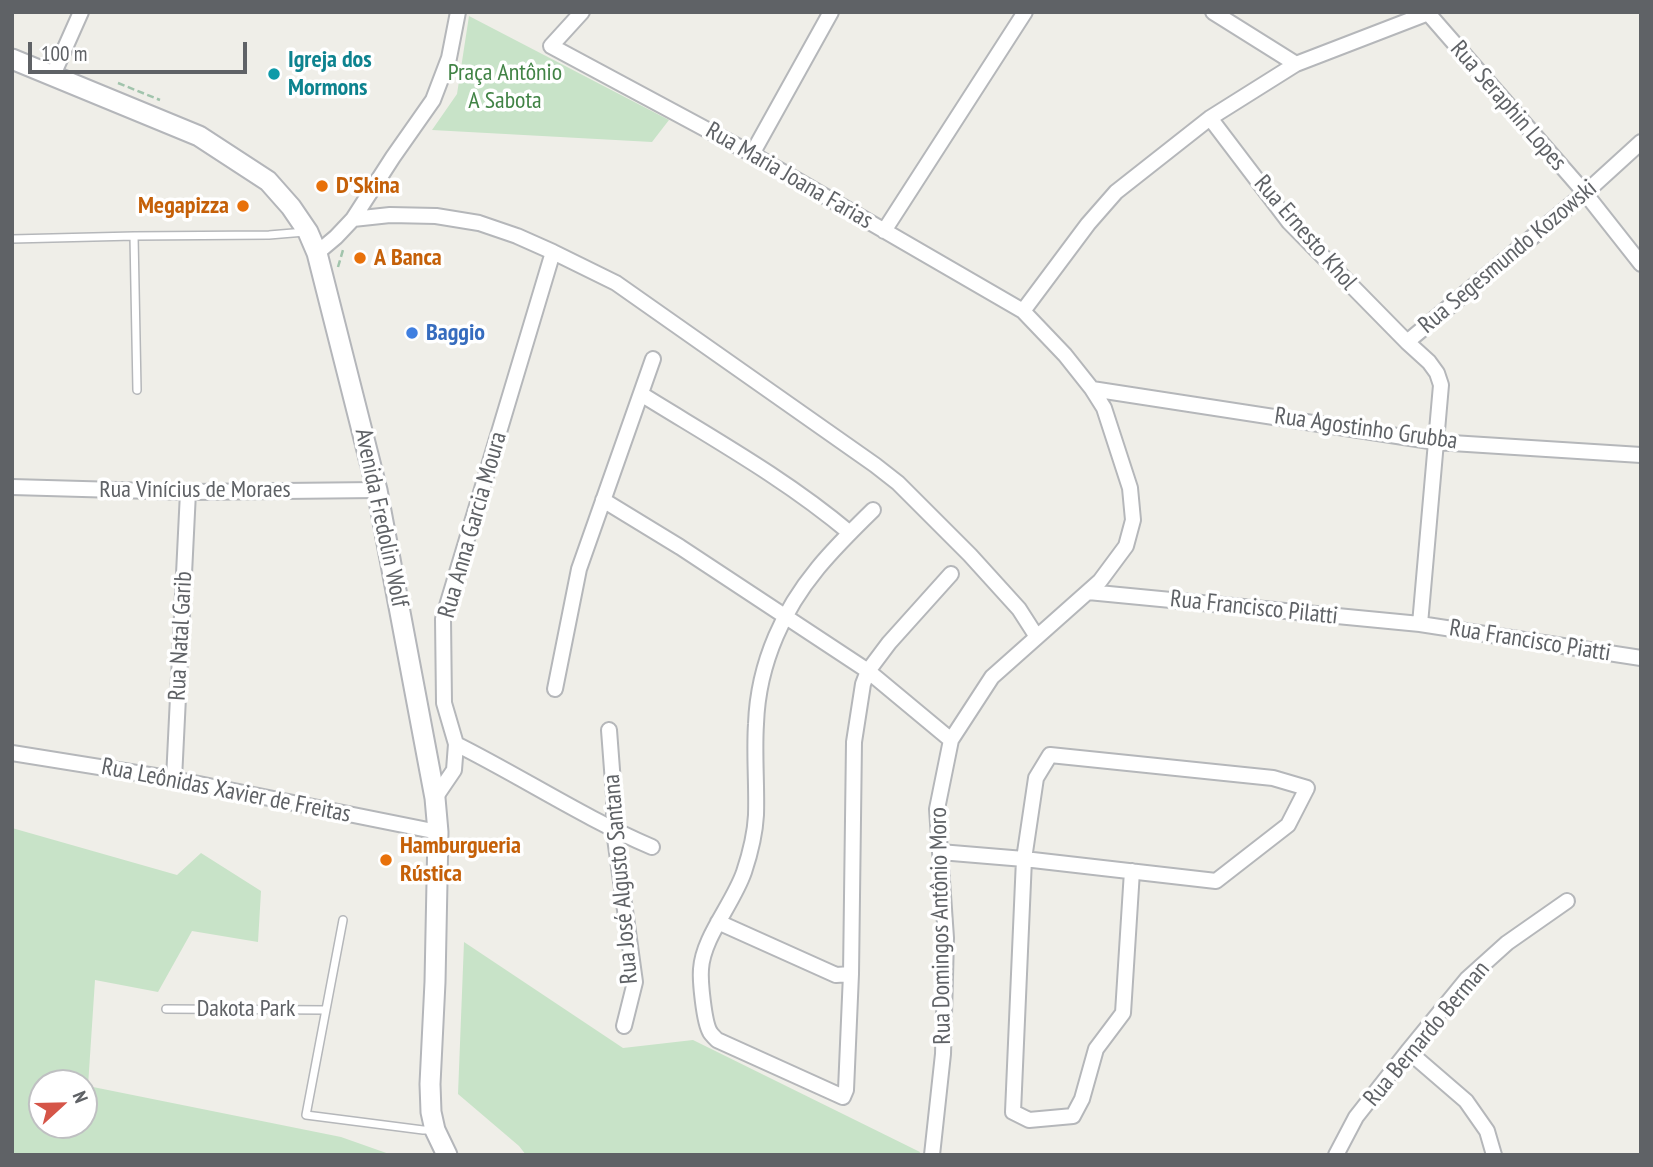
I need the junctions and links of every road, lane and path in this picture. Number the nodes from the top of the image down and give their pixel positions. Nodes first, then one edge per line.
1 (81, 12) edge
2 (458, 12) edge
3 (582, 12) edge
4 (831, 12) edge
5 (1025, 12) edge
6 (1213, 12) edge
7 (1428, 13) edge
8 (12, 59) edge
9 (1296, 64) junction
10 (53, 75) junction
11 (114, 81) dead end
12 (165, 103) dead end
13 (1210, 118) junction
14 (1641, 142) edge
15 (752, 153) junction
16 (1585, 192) junction
17 (353, 219) junction
18 (884, 230) junction
19 (308, 232) junction
20 (134, 236) junction
21 (336, 237) junction
22 (12, 239) edge
23 (553, 252) junction
24 (317, 253) junction
25 (1641, 264) edge
26 (337, 274) dead end
27 (1023, 312) junction
28 (1407, 342) junction
29 (653, 359) dead end
30 (1092, 388) junction
31 (137, 390) dead end
32 (641, 394) junction
33 (1436, 442) junction
34 (1641, 455) edge
35 (12, 487) edge
36 (377, 490) junction
37 (188, 492) junction
38 (603, 500) junction
39 (873, 510) dead end
40 (850, 533) junction
41 (951, 574) dead end
42 (1088, 592) junction
43 (785, 617) junction
44 (1420, 624) junction
45 (1037, 637) junction
46 (1641, 658) edge
47 (868, 671) junction
48 (555, 688) dead end
49 (609, 730) dead end
50 (951, 740) junction
51 (456, 744) junction
52 (12, 753) edge
53 (174, 779) junction
54 (435, 798) junction
55 (614, 831) junction
56 (438, 832) junction
57 (652, 847) dead end
58 (940, 852) junction
59 (1024, 859) junction
60 (1132, 871) junction
61 (1567, 901) dead end
62 (343, 920) dead end
63 (718, 922) junction
64 (851, 974) junction
65 (166, 1009) dead end
66 (326, 1010) junction
67 (624, 1026) dead end
68 (1408, 1051) junction
69 (435, 1130) junction
70 (447, 1155) edge
71 (932, 1155) edge
72 (1336, 1155) edge
73 (1494, 1155) edge

1 - 10 street
2 - 17 street
3 - 15 street, Rua Maria Joana Farias
4 - 15 street
5 - 18 street
6 - 9 street
7 - 9 street
7 - 16 street, Rua Seraphin Lopes
8 - 10 main road, Avenida Fredolin Wolf
9 - 13 street
10 - 19 main road, Avenida Fredolin Wolf
11 - 12 path
13 - 27 street
13 - 28 street, Rua Ernesto Khol
14 - 16 street, Rua Segesmundo Kozowski
15 - 18 street, Rua Maria Joana Farias
16 - 25 street, Rua Seraphin Lopes
16 - 28 street, Rua Segesmundo Kozowski
17 - 21 street
17 - 23 street
18 - 27 street, Rua Maria Joana Farias
19 - 20 lane
19 - 24 main road, Avenida Fredolin Wolf
20 - 22 lane
20 - 31 lane
21 - 24 street
21 - 26 path
23 - 45 street
23 - 51 street, Rua Anna Garcia Moura
24 - 36 main road, Avenida Fredolin Wolf
27 - 30 street, Rua Domingos Antônio Moro
28 - 33 street, Rua Segesmundo Kozowski
29 - 32 street
30 - 33 street, Rua Agostinho Grubba
30 - 42 street, Rua Domingos Antônio Moro
32 - 38 street
32 - 40 street
33 - 34 street, Rua Agostinho Grubba
33 - 44 street, Rua Segesmundo Kozowski
35 - 37 street, Rua Vinícius de Moraes
36 - 37 street, Rua Vinícius de Moraes
36 - 54 main road, Avenida Fredolin Wolf
37 - 53 street, Rua Natal Garib
38 - 43 street
38 - 48 street
39 - 40 street
40 - 43 street
41 - 47 street
42 - 44 street, Rua Francisco Pilatti
42 - 45 street, Rua Domingos Antônio Moro
43 - 47 street
43 - 63 street
44 - 46 street, Rua Francisco Piatti
45 - 50 street, Rua Domingos Antônio Moro
47 - 50 street
47 - 64 street
49 - 55 street, Rua José Algusto Santana
50 - 58 street, Rua Domingos Antônio Moro
51 - 54 street, Rua Anna Garcia Moura
51 - 55 street
52 - 53 street, Rua Leônidas Xavier de Freitas
53 - 56 street, Rua Leônidas Xavier de Freitas
54 - 56 main road, Avenida Fredolin Wolf
55 - 57 street
55 - 67 street, Rua José Algusto Santana
56 - 69 main road, Avenida Fredolin Wolf
58 - 59 street
58 - 71 street, Rua Domingos Antônio Moro
59 - 60 street
59 - 60 street
59 - 60 street
61 - 68 street, Rua Bernardo Berman
62 - 66 lane, Dakota Park
63 - 64 street
63 - 64 street
65 - 66 lane, Dakota Park
66 - 69 lane, Dakota Park
68 - 72 street, Rua Bernardo Berman
68 - 73 street
69 - 70 main road, Avenida Fredolin Wolf

